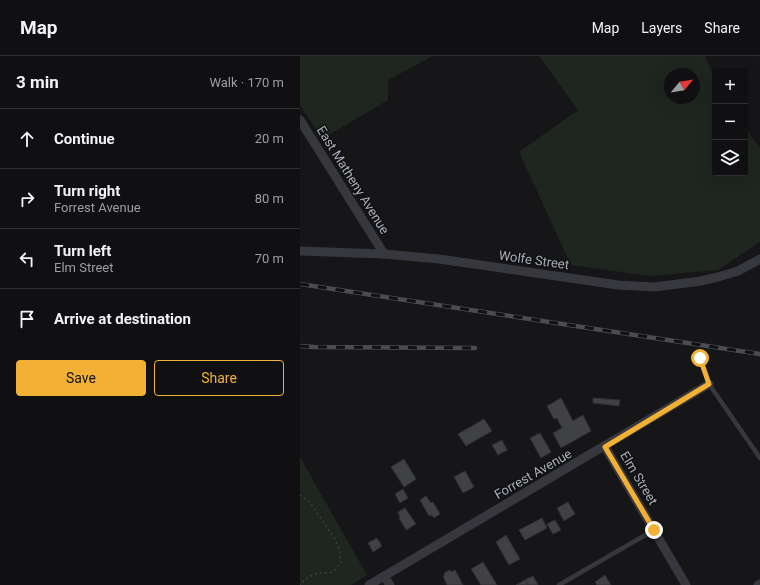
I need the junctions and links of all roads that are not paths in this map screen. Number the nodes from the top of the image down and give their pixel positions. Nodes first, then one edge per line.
1 (300, 120) edge
2 (300, 251) edge
3 (384, 254) junction
4 (760, 259) edge
5 (709, 384) joint
6 (605, 447) junction
7 (760, 458) edge
8 (654, 530) junction
9 (384, 576) junction
10 (369, 585) edge
11 (390, 585) edge
12 (559, 585) edge
13 (686, 585) edge

1 - 3 street, East Matheny Avenue
2 - 3 street, Wolfe Street
3 - 4 street, Wolfe Street
5 - 6 street, Forrest Avenue
5 - 7 lane
6 - 8 street, Elm Street
6 - 9 street, Forrest Avenue
8 - 12 lane
8 - 13 street, Elm Street
9 - 10 street, Forrest Avenue
9 - 11 street

